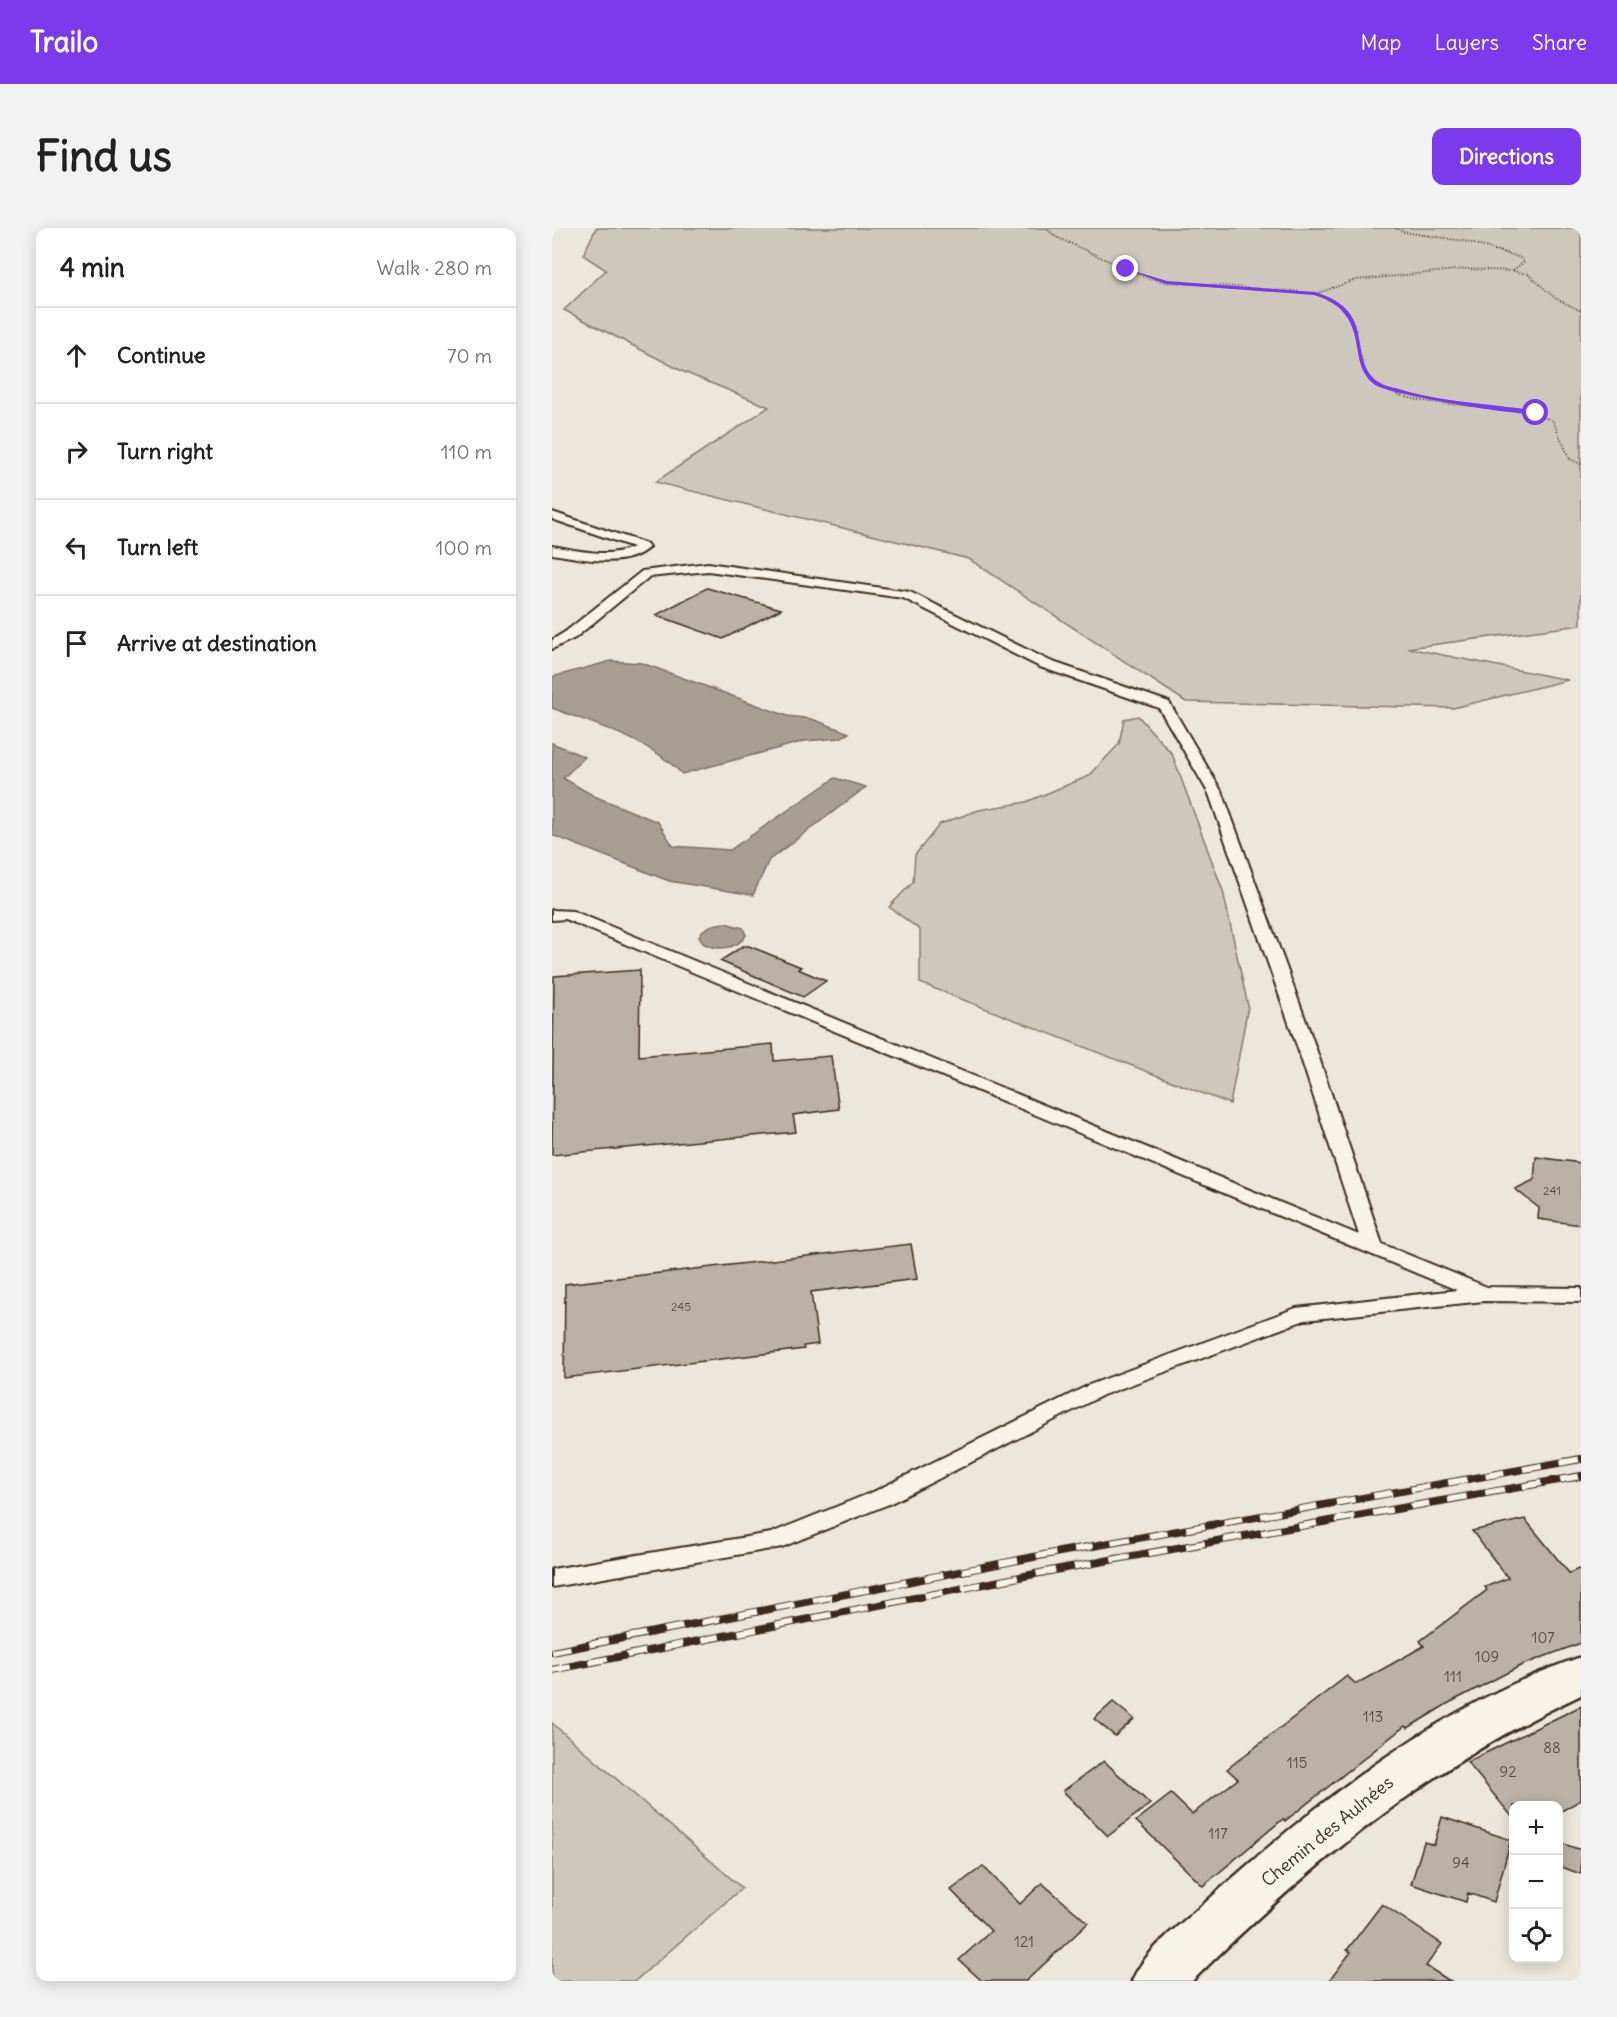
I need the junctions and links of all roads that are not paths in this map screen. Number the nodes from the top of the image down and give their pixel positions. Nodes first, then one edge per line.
1 (552, 515) edge
2 (552, 550) edge
3 (552, 645) edge
4 (552, 915) edge
5 (1373, 1247) junction
6 (1484, 1294) junction
7 (1581, 1295) edge
8 (552, 1578) edge
9 (1581, 1675) edge
10 (1156, 1981) edge

1 - 2 lane
3 - 5 lane
4 - 5 lane
5 - 6 lane
6 - 7 lane
6 - 8 lane
9 - 10 street, Chemin des Aulnées

